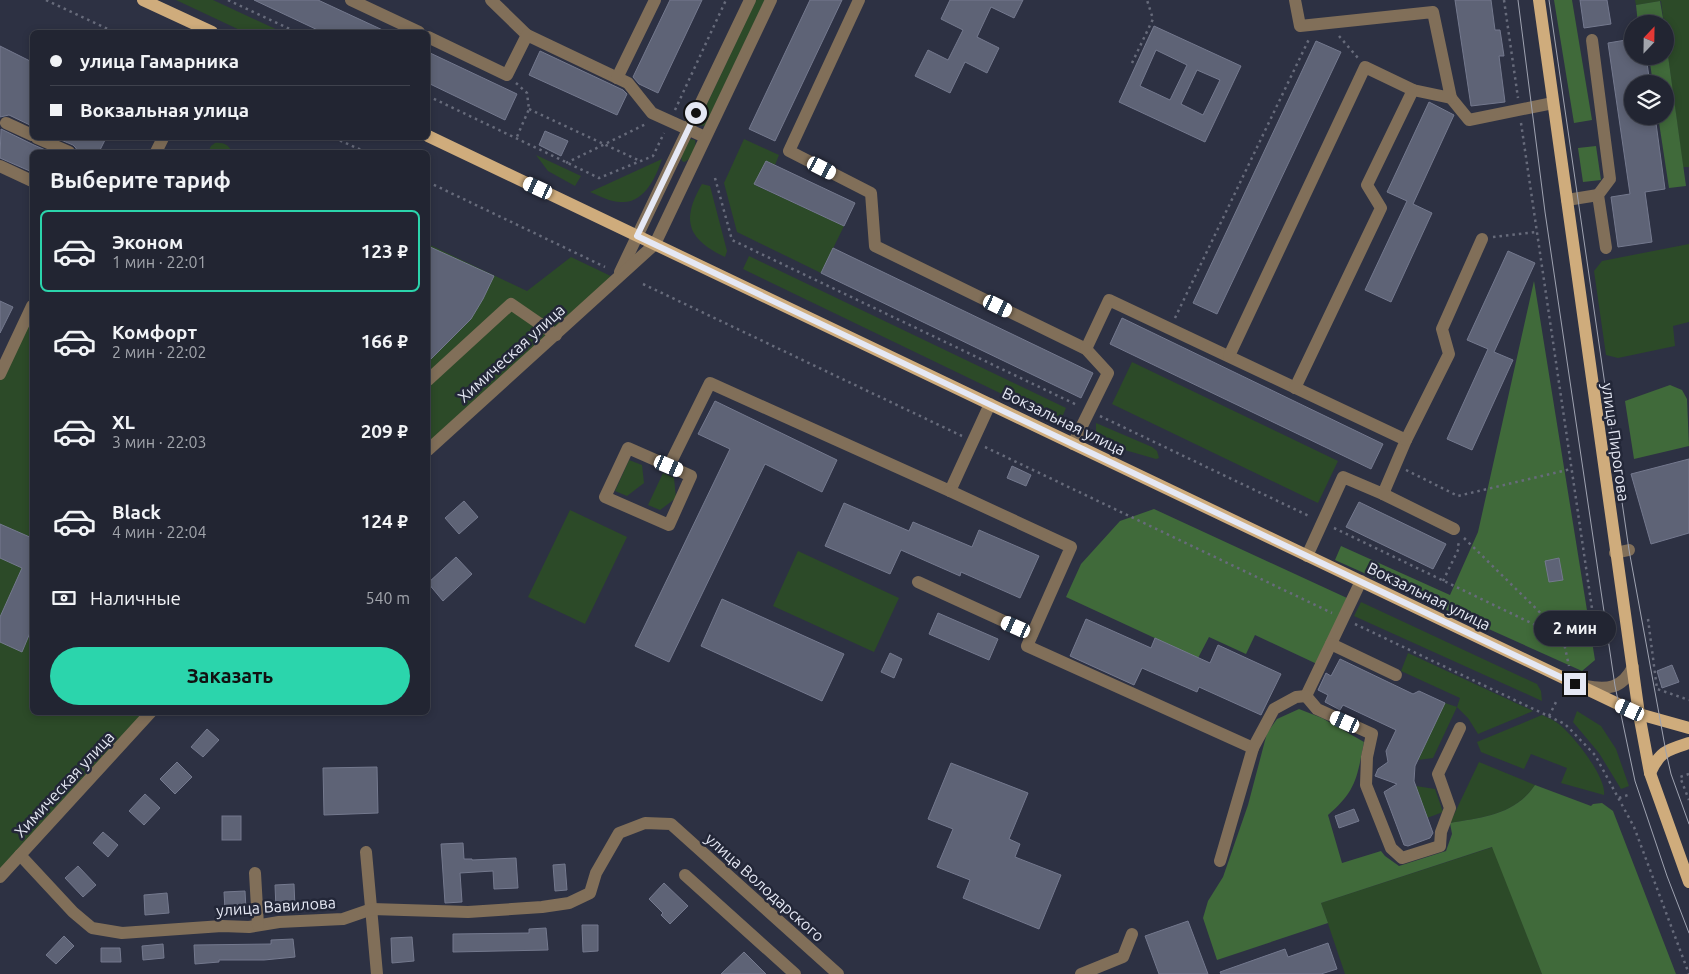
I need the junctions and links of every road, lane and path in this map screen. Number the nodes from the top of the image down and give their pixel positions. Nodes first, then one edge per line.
1 (46, 0) edge
2 (143, 0) edge
3 (228, 0) edge
4 (351, 0) edge
5 (491, 0) edge
6 (655, 0) edge
7 (726, 0) edge
8 (750, 0) edge
9 (771, 0) edge
10 (859, 0) edge
11 (1147, 0) edge
12 (1295, 0) edge
13 (1504, 0) edge
14 (1539, 0) edge
15 (1328, 23) junction
16 (1308, 25) junction
17 (110, 30) edge
18 (208, 30) edge
19 (292, 30) edge
20 (414, 30) edge
21 (527, 35) junction
22 (430, 38) edge
23 (1592, 40) dead end
24 (1132, 63) dead end
25 (1365, 67) junction
26 (507, 75) junction
27 (617, 78) junction
28 (1413, 90) junction
29 (430, 97) edge
30 (1451, 98) junction
31 (1553, 103) junction
32 (529, 109) junction
33 (1519, 110) junction
34 (665, 119) junction
35 (6, 122) dead end
36 (688, 129) junction
37 (30, 134) edge
38 (430, 137) edge
39 (705, 137) junction
40 (516, 139) junction
41 (42, 140) edge
42 (339, 140) edge
43 (604, 144) junction
44 (65, 150) edge
45 (361, 150) edge
46 (640, 161) junction
47 (566, 163) junction
48 (0, 166) edge
49 (715, 178) dead end
50 (30, 180) edge
51 (430, 183) edge
52 (1598, 195) junction
53 (1567, 200) junction
54 (1537, 232) junction
55 (637, 236) junction
56 (1482, 239) joint
57 (655, 244) junction
58 (1606, 248) dead end
59 (605, 267) dead end
60 (617, 279) junction
61 (642, 284) dead end
62 (30, 310) edge
63 (1170, 328) junction
64 (556, 334) junction
65 (1086, 349) junction
66 (1229, 356) junction
67 (0, 374) edge
68 (430, 378) edge
69 (1295, 388) junction
70 (990, 404) junction
71 (1090, 411) junction
72 (1406, 440) junction
73 (973, 442) junction
74 (1073, 444) junction
75 (430, 448) edge
76 (1396, 465) junction
77 (669, 466) junction
78 (1570, 469) junction
79 (950, 491) junction
80 (1383, 494) junction
81 (1322, 523) junction
82 (1454, 529) junction
83 (1629, 550) dead end
84 (1615, 553) junction
85 (1307, 556) junction
86 (1361, 581) junction
87 (1444, 581) junction
88 (918, 582) dead end
89 (1344, 618) junction
90 (1648, 619) dead end
91 (1601, 628) dead end
92 (1595, 629) junction
93 (1032, 634) junction
94 (1562, 634) junction
95 (1331, 644) junction
96 (1633, 667) junction
97 (1396, 675) dead end
98 (1573, 678) junction
99 (1306, 696) junction
100 (1689, 700) edge
101 (1556, 702) dead end
102 (1639, 714) junction
103 (148, 715) edge
104 (1549, 716) junction
105 (1460, 728) dead end
106 (1689, 728) edge
107 (1689, 743) edge
108 (1253, 748) junction
109 (1650, 773) junction
110 (1689, 774) edge
111 (1631, 794) dead end
112 (1619, 798) junction
113 (1689, 800) edge
114 (671, 824) joint
115 (366, 852) dead end
116 (20, 855) junction
117 (1220, 861) dead end
118 (255, 873) dead end
119 (685, 875) dead end
120 (0, 877) edge
121 (1689, 882) edge
122 (372, 910) junction
123 (258, 925) junction
124 (1132, 934) dead end
125 (377, 974) edge
126 (795, 974) edge
127 (838, 974) edge
128 (1081, 974) edge
129 (1689, 974) edge

1 - 17 path
2 - 18 main road
3 - 19 path
4 - 20 street
5 - 21 street
6 - 27 street
7 - 34 path
8 - 36 street, Химическая улица
9 - 39 street
10 - 65 street
11 - 24 path
12 - 16 street
13 - 33 path
14 - 31 main road, улица Пирогова
15 - 16 street
15 - 25 path
15 - 30 street
16 - 63 path
21 - 26 street
21 - 27 street
22 - 26 street
23 - 52 street
25 - 28 street
25 - 66 street
26 - 32 path
27 - 34 street
28 - 30 street
28 - 69 street
29 - 40 path
30 - 33 street
31 - 33 street
31 - 53 main road, улица Пирогова
32 - 40 path
32 - 43 path
33 - 54 path
34 - 36 street
34 - 43 path
34 - 46 path
35 - 37 street
36 - 39 street
36 - 55 street, Химическая улица
38 - 55 main road, Вокзальная улица
39 - 57 street
40 - 47 path
41 - 44 street
42 - 45 path
43 - 46 path
43 - 47 path
46 - 47 path
48 - 50 street
49 - 71 path
51 - 59 path
52 - 53 street
52 - 58 street
53 - 84 main road, улица Пирогова
54 - 56 path
54 - 78 path
55 - 57 main road, Вокзальная улица
55 - 60 street, Химическая улица
56 - 72 street
57 - 60 street, Химическая улица
57 - 70 main road, Вокзальная улица
60 - 64 street, Химическая улица
61 - 73 path
62 - 67 street
63 - 65 street
63 - 66 street
64 - 68 street
64 - 75 street, Химическая улица
65 - 71 street
66 - 69 street
69 - 72 street
70 - 73 street
70 - 74 main road, Вокзальная улица
71 - 74 street
71 - 81 path
72 - 76 street
73 - 79 street
73 - 89 path
74 - 85 main road, Вокзальная улица
76 - 78 path
76 - 80 street
77 - 77 street
77 - 79 street
78 - 92 path
79 - 93 street
80 - 81 street
80 - 82 street
81 - 85 street
81 - 87 path
82 - 87 path
82 - 94 path
83 - 84 street
84 - 96 main road, улица Пирогова
85 - 86 main road, Вокзальная улица
86 - 89 street
86 - 98 main road, Вокзальная улица
87 - 94 path
88 - 93 street
89 - 95 street
89 - 104 path
90 - 100 path
91 - 92 path
92 - 94 path
93 - 108 street
94 - 98 path
95 - 97 street
95 - 99 street
96 - 98 street
96 - 102 main road, улица Пирогова
98 - 102 main road, Вокзальная улица
99 - 105 street
99 - 108 street
101 - 104 path
102 - 106 main road, Вокзальная улица
102 - 109 main road, улица Пирогова
103 - 116 street, Химическая улица
104 - 112 path
107 - 109 main road
108 - 117 street
109 - 121 main road, улица Пирогова
110 - 113 path
111 - 112 path
112 - 129 path
114 - 122 street, улица Вавилова
114 - 127 street, улица Володарского
115 - 122 street
116 - 120 street, Химическая улица
116 - 123 street, улица Вавилова
118 - 123 street
119 - 126 street
122 - 123 street, улица Вавилова
122 - 125 street
124 - 128 street

